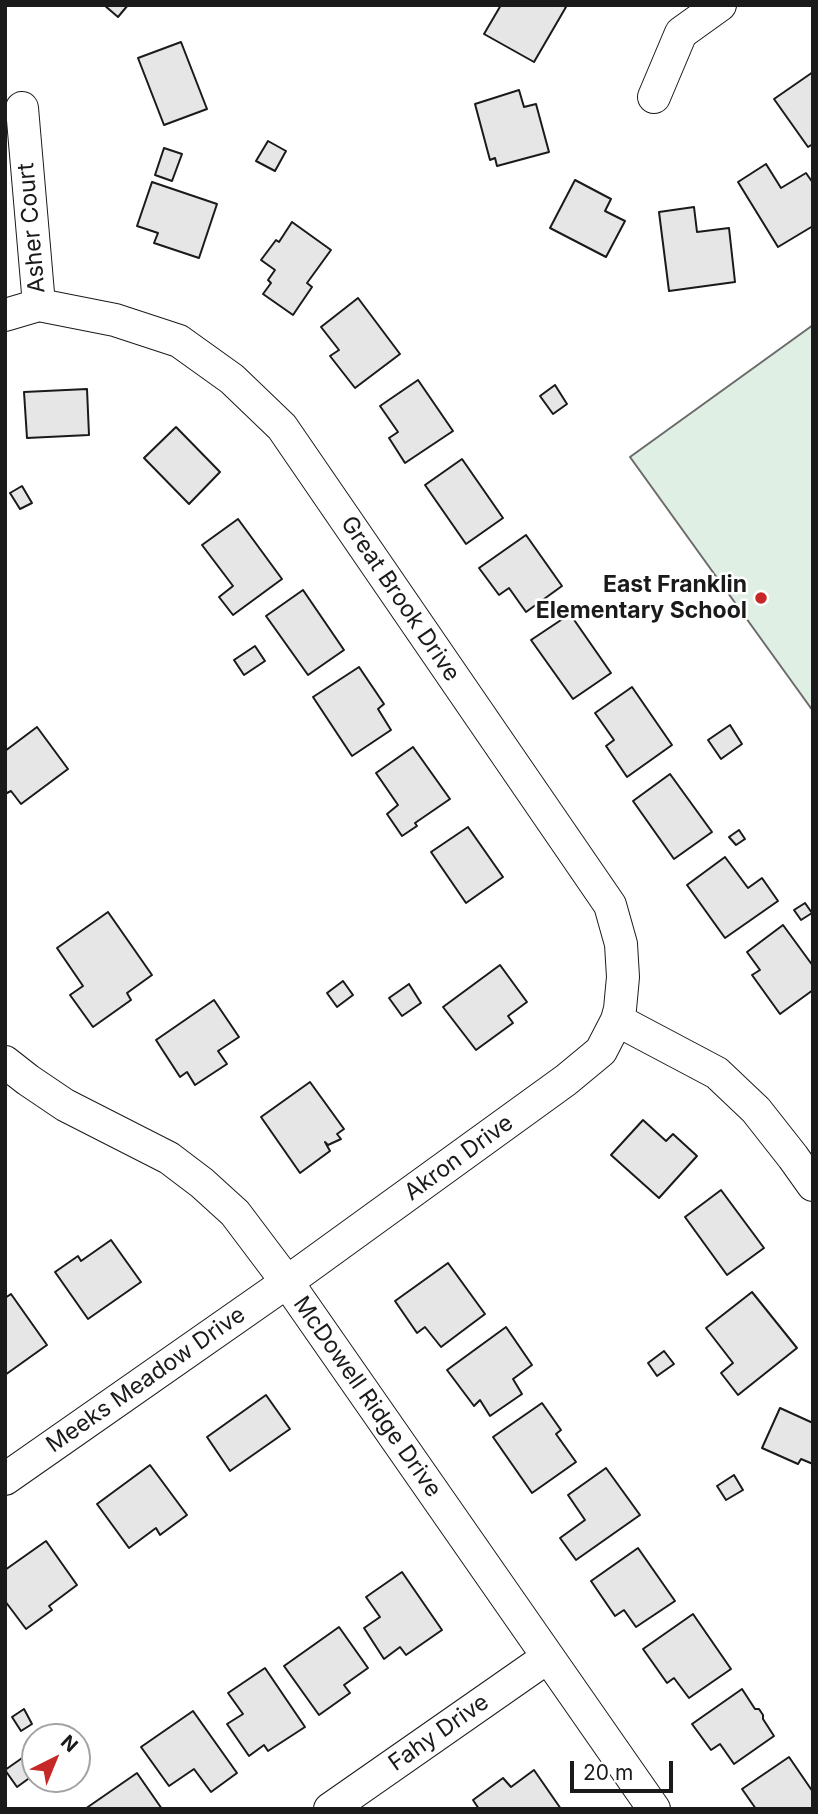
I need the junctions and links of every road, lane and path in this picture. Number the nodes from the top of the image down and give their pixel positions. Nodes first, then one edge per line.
1 (720, 5) edge
2 (654, 97) dead end
3 (22, 108) dead end
4 (38, 305) junction
5 (5, 315) edge
6 (617, 1020) junction
7 (5, 1062) edge
8 (813, 1185) edge
9 (287, 1282) junction
10 (5, 1479) edge
11 (548, 1657) junction
12 (330, 1809) edge
13 (654, 1809) edge

1 - 2 street
3 - 4 street, Asher Court
4 - 5 street
4 - 6 street, Great Brook Drive
6 - 8 street
6 - 9 street, Akron Drive
7 - 9 street, McDowell Ridge Drive
9 - 10 street, Meeks Meadow Drive
9 - 11 street, McDowell Ridge Drive
11 - 12 street, Fahy Drive
11 - 13 street, McDowell Ridge Drive

